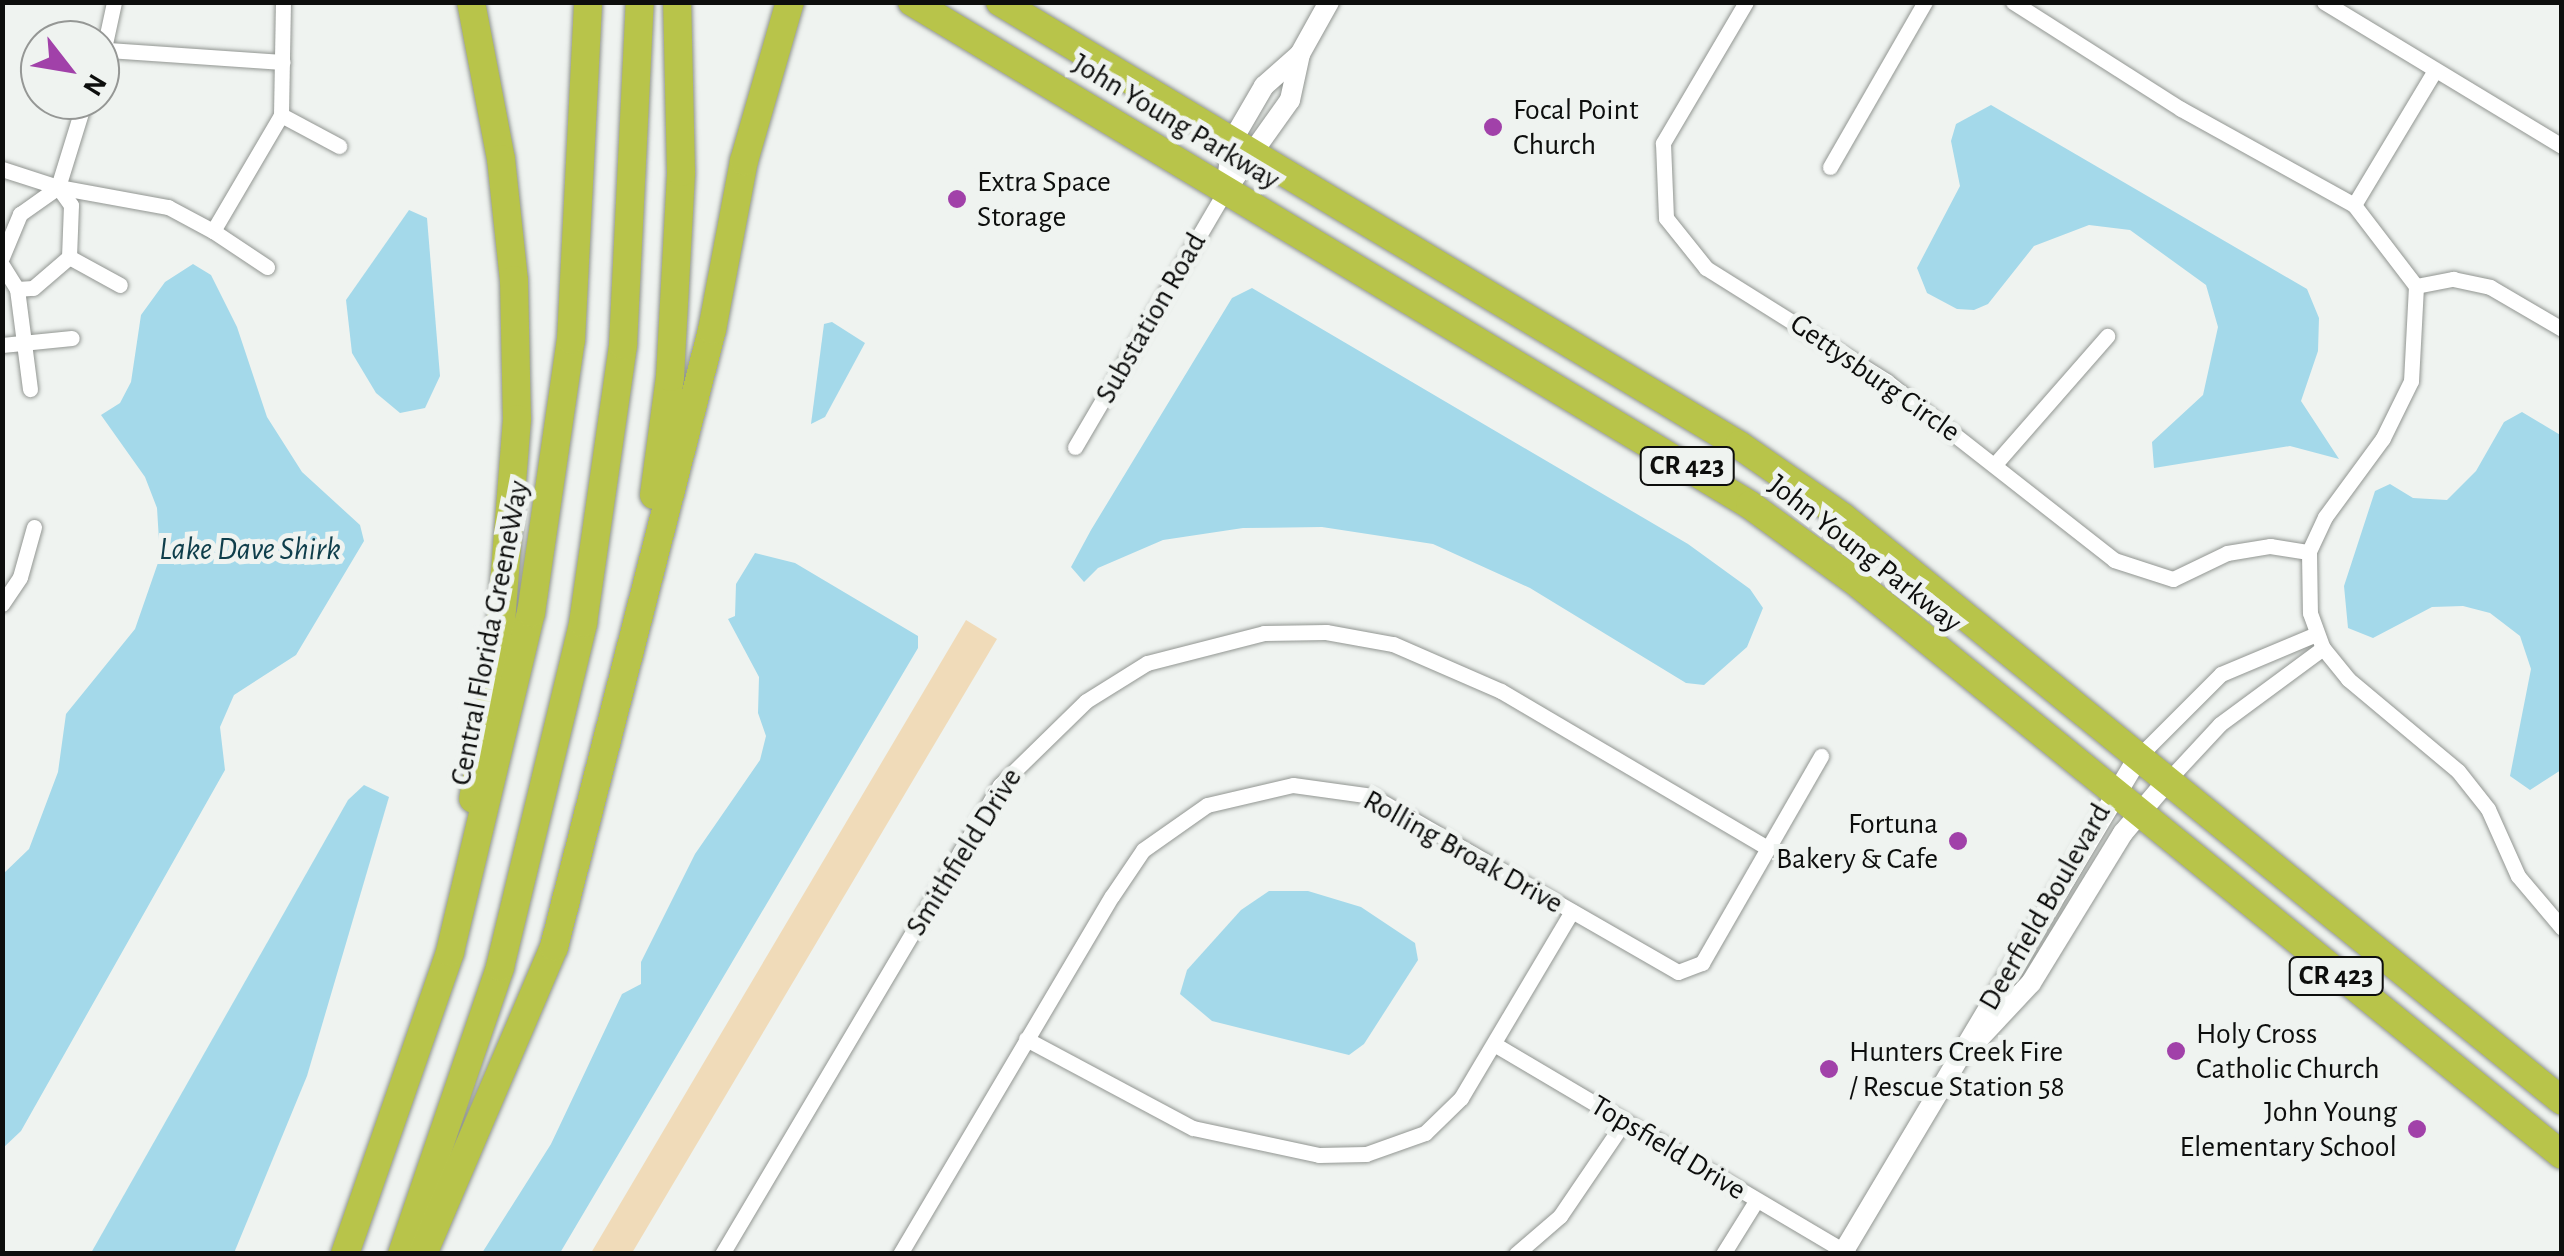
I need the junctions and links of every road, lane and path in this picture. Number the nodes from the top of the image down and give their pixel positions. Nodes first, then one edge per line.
1 (282, 2) edge
2 (471, 2) edge
3 (588, 2) edge
4 (640, 2) edge
5 (678, 2) edge
6 (790, 2) edge
7 (912, 2) edge
8 (1000, 2) edge
9 (1028, 2) edge
10 (1329, 2) edge
11 (1746, 2) edge
12 (1925, 2) edge
13 (2013, 2) edge
14 (2324, 2) edge
15 (120, 51) edge
16 (1300, 54) junction
17 (283, 62) junction
18 (2435, 70) junction
19 (1171, 105) junction
20 (280, 114) junction
21 (79, 120) edge
22 (1232, 141) junction
23 (339, 146) dead end
24 (2562, 146) edge
25 (1256, 156) junction
26 (1830, 167) dead end
27 (2, 169) edge
28 (58, 187) junction
29 (1226, 190) junction
30 (2354, 205) junction
31 (213, 230) junction
32 (2, 257) edge
33 (68, 257) junction
34 (2, 265) edge
35 (267, 268) dead end
36 (120, 285) dead end
37 (2416, 286) junction
38 (17, 289) junction
39 (2562, 330) edge
40 (2107, 336) dead end
41 (72, 338) dead end
42 (21, 344) junction
43 (2, 345) edge
44 (30, 389) dead end
45 (1075, 447) dead end
46 (1996, 463) junction
47 (34, 527) dead end
48 (2309, 552) junction
49 (2, 604) edge
50 (638, 619) junction
51 (2320, 641) junction
52 (2248, 660) junction
53 (2266, 686) junction
54 (1821, 756) dead end
55 (2139, 756) junction
56 (2168, 780) junction
57 (2112, 793) junction
58 (2138, 813) junction
59 (1768, 848) junction
60 (1572, 911) junction
61 (2562, 928) edge
62 (1026, 1039) junction
63 (1494, 1044) junction
64 (1956, 1061) junction
65 (2562, 1101) edge
66 (1624, 1122) junction
67 (385, 1150) junction
68 (2562, 1155) edge
69 (1756, 1201) junction
70 (1845, 1252) edge
71 (345, 1254) edge
72 (402, 1254) edge
73 (423, 1254) edge
74 (722, 1254) edge
75 (900, 1254) edge
76 (1516, 1254) edge
77 (1724, 1254) edge

1 - 17 street
2 - 67 highway
3 - 67 highway, Central Florida GreeneWay
4 - 72 highway
5 - 50 highway
6 - 50 highway
7 - 29 highway, John Young Parkway / CR 423
8 - 19 highway, John Young Parkway / CR 423
9 - 19 highway
10 - 16 street
11 - 46 street, Gettysburg Circle
12 - 26 street
13 - 30 street
14 - 18 street
15 - 17 street
16 - 22 street
16 - 25 street
17 - 20 street
18 - 24 street
18 - 30 street
19 - 22 highway, John Young Parkway / CR 423
20 - 23 street
20 - 31 street
21 - 28 street
22 - 25 highway, John Young Parkway / CR 423
22 - 29 street
25 - 29 street
25 - 55 highway, John Young Parkway / CR 423
27 - 28 street
28 - 31 street
28 - 32 street
28 - 33 street
29 - 45 street, Substation Road
29 - 57 highway, John Young Parkway / CR 423
30 - 37 street
31 - 35 street
33 - 36 street
33 - 38 street
34 - 38 street
37 - 39 street
37 - 48 street
38 - 42 street
40 - 46 street
41 - 42 street
42 - 43 street
42 - 44 street
46 - 48 street, Gettysburg Circle
47 - 49 street
48 - 51 street
50 - 73 highway
51 - 52 street
51 - 53 street
51 - 61 street
52 - 53 street
52 - 55 street
53 - 56 street
54 - 59 street
55 - 56 highway, John Young Parkway / CR 423
55 - 57 street, Deerfield Boulevard
56 - 58 street, Deerfield Boulevard
56 - 65 highway, John Young Parkway / CR 423
57 - 58 highway, John Young Parkway / CR 423
57 - 64 street, Deerfield Boulevard
58 - 64 street, Deerfield Boulevard
58 - 68 highway, John Young Parkway / CR 423
59 - 60 street, Rolling Broak Drive
59 - 74 street, Smithfield Drive
60 - 62 street, Rolling Broak Drive
60 - 63 street
62 - 63 street
62 - 75 street, Rolling Broak Drive
63 - 66 street, Topsfield Drive
64 - 70 street, Deerfield Boulevard
66 - 69 street, Topsfield Drive
66 - 76 street
67 - 71 highway, Central Florida GreeneWay
69 - 70 street, Topsfield Drive
69 - 77 street

